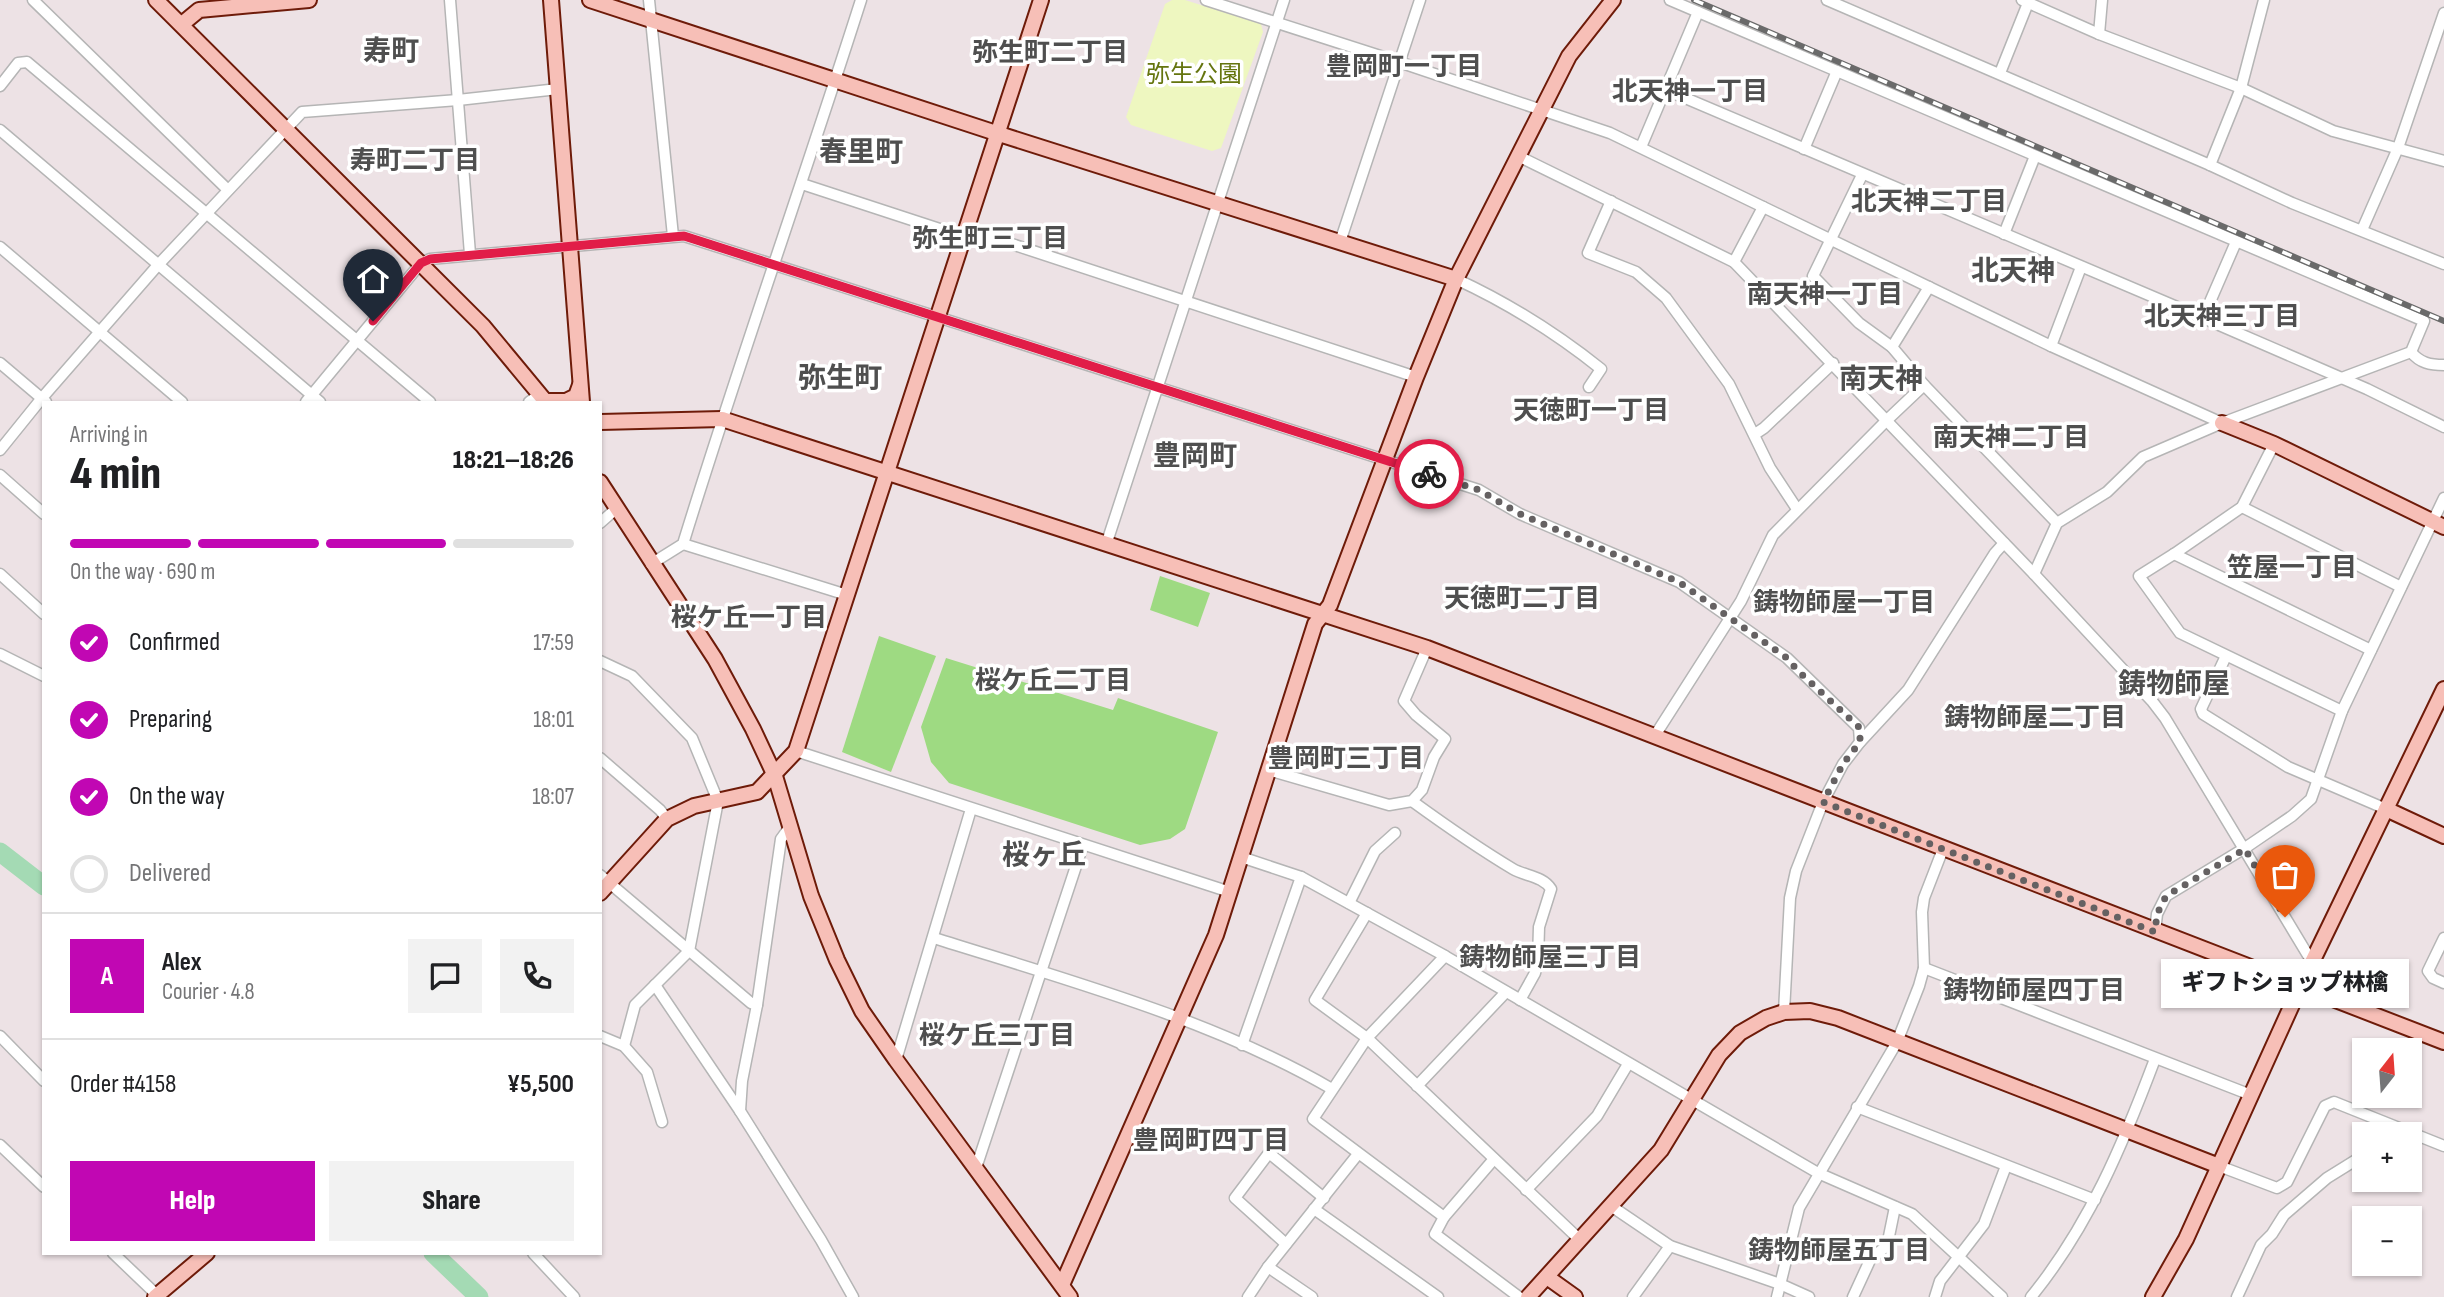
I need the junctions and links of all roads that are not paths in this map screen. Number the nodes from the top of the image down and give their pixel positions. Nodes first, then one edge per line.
1 (33, 0) edge
2 (156, 0) edge
3 (309, 0) edge
4 (450, 0) edge
5 (551, 0) edge
6 (590, 0) edge
7 (649, 0) edge
8 (861, 0) edge
9 (1041, 0) edge
10 (1206, 0) edge
11 (1284, 0) edge
12 (1420, 0) edge
13 (1613, 0) edge
14 (1670, 0) edge
15 (1827, 0) edge
16 (2102, 0) edge
17 (2264, 0) edge
18 (2025, 1) edge
19 (1698, 12) junction
20 (2444, 13) edge
21 (653, 22) junction
22 (1277, 23) junction
23 (182, 24) junction
24 (2099, 34) junction
25 (1399, 62) junction
26 (1838, 71) junction
27 (2000, 73) junction
28 (835, 81) junction
29 (0, 86) edge
30 (2241, 88) junction
31 (558, 89) junction
32 (1664, 89) junction
33 (458, 100) junction
34 (1541, 109) junction
35 (285, 128) junction
36 (0, 130) edge
37 (996, 134) junction
38 (1641, 147) junction
39 (2398, 148) junction
40 (1804, 149) junction
41 (1518, 156) junction
42 (2035, 156) junction
43 (2444, 161) edge
44 (2210, 165) junction
45 (1863, 175) junction
46 (802, 184) junction
47 (228, 190) junction
48 (1611, 201) junction
49 (1217, 203) junction
50 (1763, 207) junction
51 (206, 213) junction
52 (2362, 230) junction
53 (965, 233) junction
54 (2004, 234) junction
55 (673, 236) junction
56 (1832, 239) junction
57 (1340, 242) junction
58 (2236, 242) junction
59 (571, 246) junction
60 (0, 247) edge
61 (470, 254) junction
62 (1734, 262) junction
63 (421, 263) junction
64 (776, 264) junction
65 (2444, 264) edge
66 (158, 265) junction
67 (2081, 267) junction
68 (1456, 279) junction
69 (1929, 287) junction
70 (1185, 301) junction
71 (938, 317) junction
72 (2203, 318) junction
73 (100, 330) junction
74 (357, 341) junction
75 (2051, 346) junction
76 (1892, 347) junction
77 (2411, 352) junction
78 (0, 363) edge
79 (1833, 363) junction
80 (2444, 365) edge
81 (1416, 377) junction
82 (2340, 379) junction
83 (581, 383) junction
84 (1924, 385) junction
85 (1157, 387) junction
86 (1589, 387) dead end
87 (44, 400) edge
88 (312, 400) edge
89 (540, 400) edge
90 (182, 401) edge
91 (429, 401) edge
92 (582, 401) edge
93 (42, 402) edge
94 (722, 419) junction
95 (1886, 420) junction
96 (602, 422) edge
97 (2222, 423) junction
98 (2444, 427) edge
99 (1755, 434) junction
100 (2274, 444) junction
101 (0, 450) edge
102 (1384, 460) junction
103 (886, 474) junction
104 (0, 475) edge
105 (602, 485) edge
106 (2444, 498) edge
107 (2242, 506) junction
108 (617, 508) junction
109 (1797, 509) junction
110 (42, 512) edge
111 (602, 521) edge
112 (2057, 523) junction
113 (2438, 524) edge
114 (2004, 543) junction
115 (684, 544) junction
116 (1106, 545) junction
117 (2174, 554) junction
118 (651, 564) junction
119 (0, 574) edge
120 (2034, 574) junction
121 (2401, 587) junction
122 (847, 595) junction
123 (42, 612) edge
124 (1322, 615) junction
125 (1729, 617) junction
126 (1427, 648) junction
127 (2371, 650) junction
128 (0, 654) edge
129 (2226, 656) junction
130 (602, 662) edge
131 (42, 675) edge
132 (2444, 689) edge
133 (2342, 710) junction
134 (1654, 737) junction
135 (1860, 742) junction
136 (796, 751) junction
137 (602, 760) edge
138 (1268, 770) junction
139 (775, 776) junction
140 (2319, 780) junction
141 (1412, 801) junction
142 (718, 802) junction
143 (1823, 802) junction
144 (2386, 808) junction
145 (971, 809) junction
146 (667, 819) junction
147 (789, 828) junction
148 (1395, 833) dead end
149 (2444, 836) edge
150 (1083, 845) junction
151 (1943, 849) junction
152 (2245, 849) junction
153 (1241, 857) junction
154 (1301, 877) junction
155 (603, 884) edge
156 (1230, 892) junction
157 (1349, 903) junction
158 (1367, 913) junction
159 (2155, 932) junction
160 (934, 938) junction
161 (2444, 938) edge
162 (689, 951) junction
163 (1445, 956) junction
164 (2312, 962) junction
165 (1924, 968) junction
166 (1042, 972) junction
167 (2444, 983) edge
168 (655, 985) junction
169 (2300, 987) junction
170 (1506, 992) junction
171 (1520, 1000) junction
172 (757, 1005) junction
173 (1784, 1012) junction
174 (1179, 1018) junction
175 (0, 1035) edge
176 (602, 1037) edge
177 (1367, 1038) junction
178 (1897, 1042) junction
179 (2444, 1042) edge
180 (1242, 1045) junction
181 (624, 1046) junction
182 (2155, 1059) junction
183 (896, 1060) junction
184 (1628, 1064) junction
185 (42, 1079) edge
186 (1417, 1086) junction
187 (1332, 1089) junction
188 (2251, 1095) junction
189 (1693, 1100) junction
190 (1857, 1107) junction
191 (740, 1111) junction
192 (662, 1122) dead end
193 (2379, 1122) edge
194 (2128, 1131) junction
195 (2422, 1139) edge
196 (0, 1146) edge
197 (2444, 1146) edge
198 (1358, 1154) junction
199 (1494, 1159) junction
200 (2352, 1162) edge
201 (2006, 1166) junction
202 (2220, 1166) junction
203 (976, 1168) junction
204 (1818, 1173) junction
205 (42, 1185) edge
206 (1525, 1190) junction
207 (1324, 1198) junction
208 (2095, 1200) junction
209 (1611, 1206) junction
210 (1895, 1207) junction
211 (1314, 1209) junction
212 (1444, 1217) junction
213 (1580, 1240) junction
214 (1286, 1244) junction
215 (1670, 1245) junction
216 (115, 1255) edge
217 (205, 1255) edge
218 (535, 1255) edge
219 (1958, 1257) junction
220 (1268, 1267) junction
221 (1547, 1277) junction
222 (1780, 1284) junction
223 (1066, 1291) edge
224 (157, 1296) edge
225 (574, 1297) edge
226 (853, 1297) edge
227 (1248, 1297) edge
228 (1312, 1297) edge
229 (1438, 1297) edge
230 (1519, 1297) edge
231 (1528, 1297) edge
232 (1575, 1297) edge
233 (1633, 1297) edge
234 (1777, 1297) edge
235 (1809, 1297) edge
236 (1853, 1297) edge
237 (1934, 1297) edge
238 (2002, 1297) edge
239 (2031, 1297) edge
240 (2153, 1297) edge
241 (2237, 1297) edge

1 - 47 street
2 - 23 street
3 - 23 street
4 - 33 street
5 - 31 street
6 - 21 street
7 - 21 street
8 - 28 street
9 - 37 street
10 - 22 street
11 - 22 street
12 - 25 street
13 - 34 street
14 - 19 street
15 - 27 street
16 - 24 street
17 - 30 street
18 - 24 street
18 - 27 street
19 - 26 street
19 - 32 street
20 - 39 street
21 - 28 street
21 - 55 street
22 - 25 street
22 - 49 street
23 - 35 street
24 - 30 street
25 - 34 street
25 - 57 street
26 - 40 street
26 - 42 street
27 - 44 street
28 - 37 street
28 - 46 street
29 - 51 street
30 - 39 street
30 - 44 street
31 - 33 street
31 - 59 street
32 - 38 street
32 - 40 street
33 - 35 street
33 - 61 street
34 - 38 street
34 - 41 street
35 - 47 street
35 - 63 street
36 - 66 street
37 - 49 street
37 - 53 street
38 - 50 street
39 - 43 street
39 - 52 street
40 - 45 street
41 - 48 street
41 - 68 street
42 - 54 street
42 - 58 street
44 - 52 street
45 - 54 street
45 - 56 street
46 - 53 street
46 - 64 street
47 - 51 street
48 - 62 street
48 - 99 street
49 - 57 street
49 - 70 street
50 - 56 street
50 - 62 street
51 - 66 street
51 - 74 street
52 - 65 street
53 - 70 street
53 - 71 street
54 - 67 street
55 - 59 street
55 - 64 street
56 - 69 street
56 - 76 street
57 - 68 street
58 - 72 street
58 - 77 street
59 - 61 street
59 - 83 street
60 - 73 street
61 - 63 street
62 - 79 street
63 - 74 street
63 - 89 street
64 - 71 street
64 - 94 street
66 - 73 street
66 - 88 street
67 - 72 street
67 - 75 street
68 - 81 street
68 - 86 street
69 - 75 street
69 - 76 street
70 - 81 street
70 - 85 street
71 - 85 street
71 - 103 street
72 - 82 street
73 - 87 street
73 - 90 street
74 - 88 street
74 - 91 street
75 - 97 street
76 - 84 street
77 - 80 street
77 - 82 street
78 - 87 street
79 - 95 street
79 - 99 street
81 - 102 street
82 - 97 street
82 - 98 street
83 - 89 street
83 - 92 street
84 - 95 street
84 - 112 street
85 - 102 street
85 - 116 street
93 - 101 street
94 - 96 street
94 - 103 street
94 - 115 street
95 - 109 street
95 - 114 street
97 - 100 street
97 - 112 street
99 - 109 street
100 - 107 street
100 - 113 street
102 - 124 street
102 - 125 street
103 - 116 street
103 - 122 street
104 - 110 street
105 - 108 street
106 - 113 street
107 - 117 street
107 - 121 street
108 - 111 street
108 - 118 street
109 - 125 street
112 - 120 street
113 - 121 street
114 - 120 street
114 - 135 street
115 - 118 street
115 - 122 street
116 - 124 street
117 - 127 street
117 - 129 street
118 - 139 street
119 - 123 street
120 - 152 street
121 - 127 street
122 - 136 street
124 - 126 street
124 - 138 street
125 - 134 street
125 - 135 street
126 - 134 street
126 - 141 street
127 - 133 street
128 - 131 street
129 - 133 street
129 - 140 street
130 - 142 street
132 - 144 street
133 - 140 street
134 - 143 street
135 - 143 street
136 - 139 street
136 - 145 street
137 - 146 street
138 - 141 street
138 - 153 street
139 - 142 street
139 - 147 street
140 - 144 street
140 - 152 street
141 - 171 street
142 - 146 street
142 - 162 street
143 - 151 street
143 - 173 street
144 - 149 street
144 - 164 street
145 - 150 street
145 - 160 street
146 - 155 street
147 - 172 street
147 - 183 street
148 - 157 street
150 - 156 street
150 - 166 street
151 - 159 street
151 - 165 street
152 - 159 street
152 - 164 street
153 - 154 street
153 - 156 street
154 - 157 street
154 - 180 street
155 - 162 street
156 - 174 street
157 - 158 street
158 - 163 street
158 - 177 street
159 - 169 street
160 - 166 street
160 - 183 street
161 - 167 street
162 - 168 street
162 - 172 street
163 - 170 street
163 - 177 street
164 - 169 street
165 - 178 street
165 - 182 street
166 - 174 street
166 - 203 street
168 - 181 street
168 - 191 street
169 - 179 street
169 - 188 street
170 - 171 street
170 - 186 street
171 - 184 street
172 - 191 street
173 - 178 street
173 - 189 street
174 - 180 street
174 - 223 street
175 - 185 street
176 - 181 street
177 - 186 street
177 - 187 street
178 - 190 street
178 - 194 street
180 - 187 street
181 - 192 street
182 - 188 street
182 - 194 street
183 - 203 street
184 - 189 street
184 - 206 street
186 - 199 street
187 - 198 street
188 - 202 street
189 - 204 street
189 - 209 street
190 - 201 street
190 - 204 street
191 - 226 street
193 - 202 street
194 - 202 street
194 - 208 street
195 - 197 street
196 - 205 street
198 - 207 street
198 - 212 street
199 - 206 street
199 - 212 street
200 - 241 street
201 - 208 street
201 - 219 street
202 - 240 street
203 - 223 street
204 - 210 street
204 - 222 street
206 - 213 street
207 - 211 street
207 - 214 street
208 - 239 street
209 - 213 street
209 - 215 street
210 - 219 street
210 - 236 street
211 - 214 street
211 - 229 street
212 - 230 street
213 - 221 street
214 - 220 street
215 - 222 street
215 - 233 street
216 - 224 street
217 - 224 street
218 - 225 street
219 - 237 street
219 - 238 street
220 - 227 street
220 - 228 street
221 - 231 street
221 - 232 street
222 - 234 street
222 - 235 street

